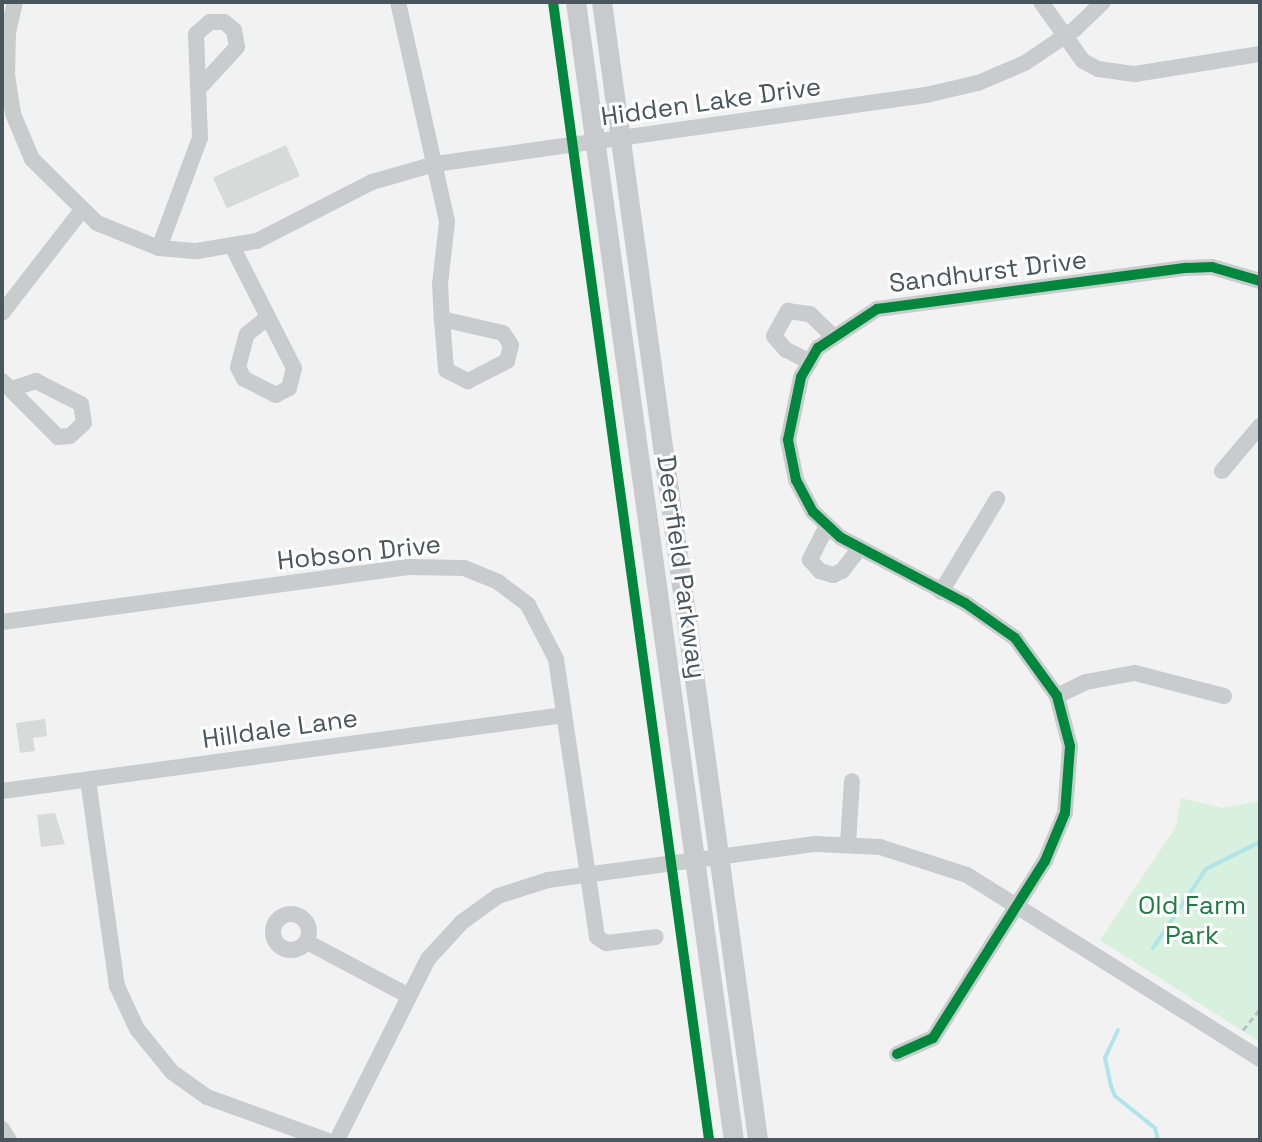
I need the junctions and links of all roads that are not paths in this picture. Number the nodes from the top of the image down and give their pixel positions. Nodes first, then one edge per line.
1 (15, 2) edge
2 (576, 2) edge
3 (602, 2) edge
4 (1041, 2) edge
5 (1103, 2) edge
6 (401, 3) edge
7 (1064, 37) junction
8 (1260, 54) edge
9 (202, 85) dead end
10 (8, 115) edge
11 (621, 140) junction
12 (596, 143) junction
13 (435, 164) junction
14 (81, 211) junction
15 (232, 246) junction
16 (159, 248) junction
17 (1259, 279) edge
18 (2, 313) edge
19 (268, 317) junction
20 (442, 319) junction
21 (833, 336) junction
22 (810, 362) junction
23 (1260, 426) edge
24 (1222, 471) dead end
25 (997, 499) dead end
26 (827, 526) junction
27 (860, 548) junction
28 (941, 592) junction
29 (2, 622) edge
30 (1057, 696) junction
31 (1224, 696) dead end
32 (564, 715) junction
33 (88, 780) junction
34 (852, 781) dead end
35 (2, 791) edge
36 (848, 843) junction
37 (720, 855) junction
38 (696, 858) junction
39 (587, 875) junction
40 (1016, 904) junction
41 (656, 937) dead end
42 (307, 942) dead end
43 (407, 995) junction
44 (897, 1054) dead end
45 (1260, 1059) edge
46 (2, 1129) edge
47 (9, 1140) edge
48 (326, 1140) edge
49 (337, 1140) edge
50 (734, 1140) edge
51 (758, 1140) edge

1 - 10 street, Hidden Lake Drive
2 - 12 main road, Deerfield Parkway
3 - 11 main road, Deerfield Parkway
4 - 7 street
5 - 7 street, Hidden Lake Drive
6 - 13 street
7 - 8 street
7 - 11 street, Hidden Lake Drive
9 - 16 street
10 - 14 street, Hidden Lake Drive
11 - 12 street, Hidden Lake Drive
11 - 37 main road, Deerfield Parkway
12 - 13 street, Hidden Lake Drive
12 - 38 main road, Deerfield Parkway
13 - 15 street, Hidden Lake Drive
13 - 20 street
14 - 16 street, Hidden Lake Drive
14 - 18 street
15 - 16 street, Hidden Lake Drive
15 - 19 street
17 - 21 street, Sandhurst Drive
19 - 19 street
20 - 20 street
21 - 22 street, Sandhurst Drive
21 - 22 street
22 - 26 street, Sandhurst Drive
23 - 24 street
25 - 28 street
26 - 27 street, Sandhurst Drive
26 - 27 street
27 - 28 street, Sandhurst Drive
28 - 30 street, Sandhurst Drive
29 - 32 street, Hobson Drive
30 - 31 street
30 - 40 street, Sandhurst Drive
32 - 33 street, Hilldale Lane
32 - 39 street, Hobson Drive
33 - 35 street, Hilldale Lane
33 - 48 street
34 - 36 street
36 - 37 street
36 - 40 street
37 - 38 street
37 - 51 main road, Deerfield Parkway
38 - 39 street
38 - 50 main road, Deerfield Parkway
39 - 41 street, Hobson Drive
39 - 43 street
40 - 44 street, Sandhurst Drive
40 - 45 street
42 - 43 street
43 - 49 street
46 - 47 street

